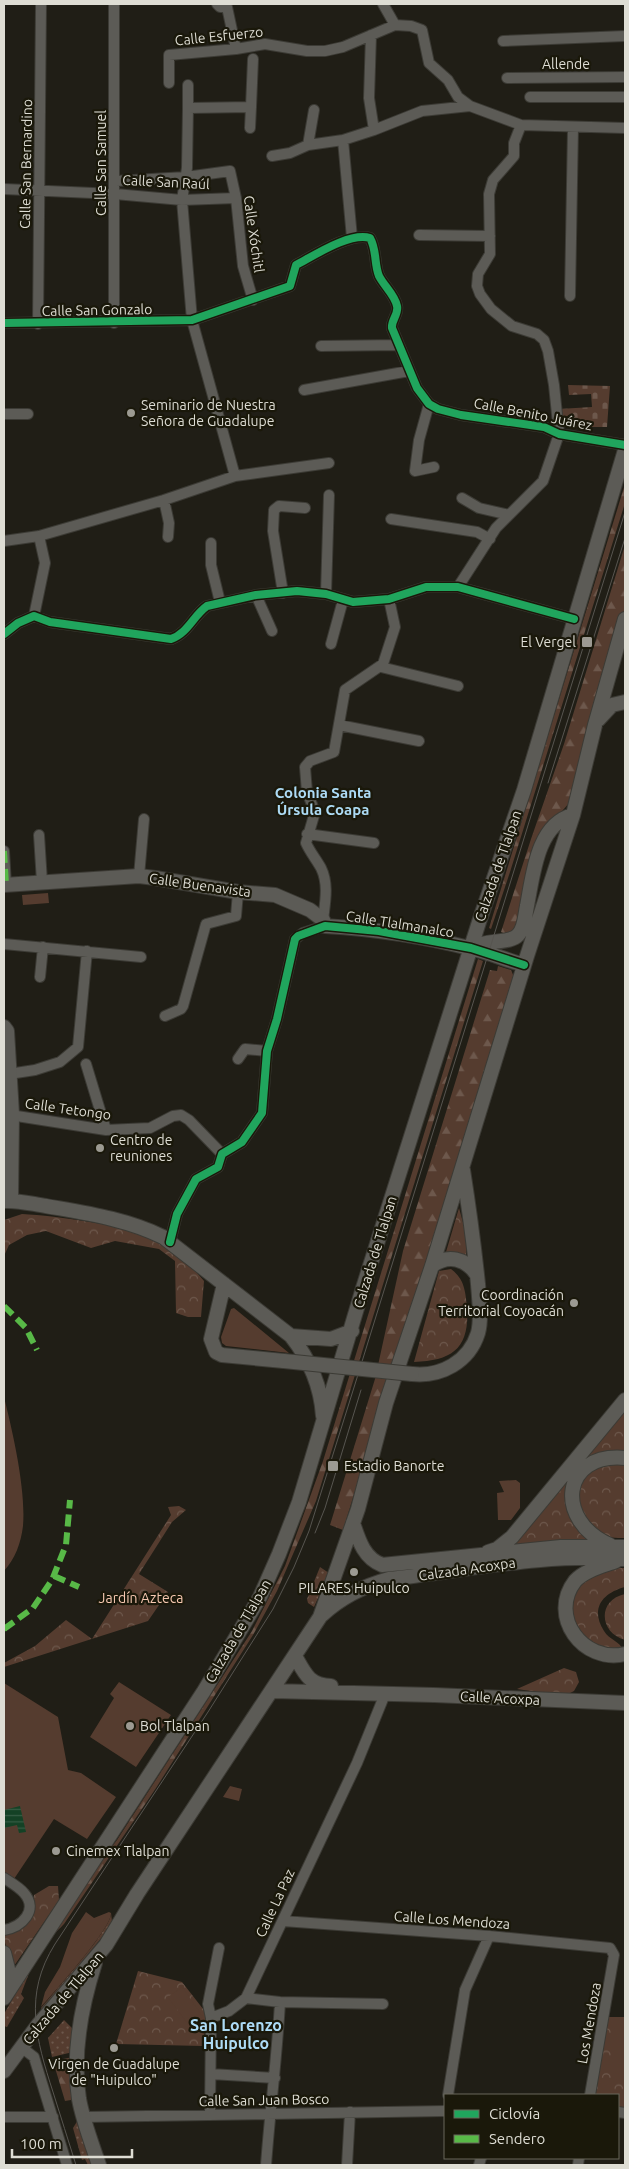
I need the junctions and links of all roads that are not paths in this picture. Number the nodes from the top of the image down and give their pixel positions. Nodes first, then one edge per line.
1 (41, 4) edge
2 (114, 4) edge
3 (216, 4) edge
4 (383, 4) edge
5 (395, 25) junction
6 (371, 35) junction
7 (625, 36) edge
8 (504, 41) dead end
9 (236, 49) junction
10 (254, 60) dead end
11 (625, 77) edge
12 (507, 78) dead end
13 (169, 83) dead end
14 (188, 85) dead end
15 (530, 97) dead end
16 (625, 97) edge
17 (470, 106) junction
18 (251, 107) junction
19 (188, 108) junction
20 (314, 110) dead end
21 (521, 125) junction
22 (573, 127) junction
23 (250, 128) dead end
24 (625, 128) edge
25 (374, 130) junction
26 (343, 140) junction
27 (308, 145) junction
28 (272, 156) dead end
29 (186, 177) junction
30 (116, 181) junction
31 (4, 189) edge
32 (39, 190) junction
33 (115, 194) junction
34 (236, 198) junction
35 (182, 200) junction
36 (419, 235) dead end
37 (490, 236) junction
38 (352, 238) junction
39 (570, 296) dead end
40 (253, 300) junction
41 (192, 320) junction
42 (4, 323) edge
43 (114, 323) junction
44 (38, 324) junction
45 (399, 345) junction
46 (322, 346) dead end
47 (409, 371) junction
48 (304, 390) dead end
49 (429, 404) junction
50 (4, 414) edge
51 (28, 414) dead end
52 (559, 434) junction
53 (625, 445) edge
54 (625, 450) edge
55 (329, 462) dead end
56 (434, 467) dead end
57 (235, 476) junction
58 (329, 495) dead end
59 (462, 498) dead end
60 (164, 500) junction
61 (305, 508) dead end
62 (509, 515) junction
63 (391, 519) dead end
64 (39, 536) junction
65 (168, 537) dead end
66 (490, 539) junction
67 (4, 541) edge
68 (211, 543) dead end
69 (458, 587) junction
70 (283, 593) junction
71 (326, 594) junction
72 (256, 595) junction
73 (389, 599) junction
74 (343, 600) junction
75 (220, 602) junction
76 (34, 616) junction
77 (574, 619) junction
78 (625, 619) edge
79 (272, 632) dead end
80 (4, 634) edge
81 (330, 644) dead end
82 (381, 666) junction
83 (458, 686) dead end
84 (625, 702) edge
85 (339, 725) junction
86 (595, 725) junction
87 (419, 741) dead end
88 (573, 815) junction
89 (144, 819) dead end
90 (307, 834) junction
91 (39, 836) dead end
92 (374, 842) dead end
93 (4, 851) edge
94 (139, 876) junction
95 (42, 882) junction
96 (5, 885) edge
97 (238, 892) junction
98 (324, 923) junction
99 (4, 944) edge
100 (42, 947) junction
101 (471, 948) junction
102 (87, 951) junction
103 (141, 957) dead end
104 (524, 966) junction
105 (40, 977) dead end
106 (165, 1016) dead end
107 (4, 1027) edge
108 (266, 1051) junction
109 (238, 1059) dead end
110 (86, 1064) dead end
111 (9, 1074) junction
112 (8, 1114) edge
113 (106, 1130) junction
114 (222, 1154) junction
115 (462, 1166) junction
116 (7, 1201) edge
117 (170, 1242) junction
118 (432, 1266) junction
119 (477, 1275) junction
120 (224, 1284) junction
121 (352, 1331) junction
122 (291, 1336) junction
123 (625, 1400) edge
124 (323, 1426) junction
125 (625, 1458) edge
126 (352, 1524) junction
127 (622, 1552) edge
128 (478, 1556) junction
129 (320, 1617) junction
130 (625, 1654) edge
131 (295, 1656) junction
132 (272, 1691) junction
133 (380, 1694) junction
134 (625, 1704) edge
135 (4, 1878) edge
136 (283, 1921) junction
137 (4, 1930) edge
138 (489, 1936) junction
139 (219, 1948) dead end
140 (4, 1953) edge
141 (614, 1954) joint
142 (97, 1958) junction
143 (12, 1985) junction
144 (4, 1998) edge
145 (246, 1998) junction
146 (280, 2002) junction
147 (382, 2004) dead end
148 (211, 2018) junction
149 (21, 2047) junction
150 (4, 2071) edge
151 (211, 2074) junction
152 (275, 2078) junction
153 (448, 2094) edge
154 (590, 2094) edge
155 (444, 2111) edge
156 (350, 2112) junction
157 (270, 2113) junction
158 (210, 2115) junction
159 (4, 2117) edge
160 (52, 2117) junction
161 (84, 2117) junction
162 (67, 2165) edge
163 (99, 2165) edge
164 (266, 2165) edge
165 (347, 2165) edge

1 - 32 street, Calle San Bernardino
2 - 30 street, Calle San Samuel
3 - 9 street
4 - 5 street
5 - 6 street, Calle Esfuerzo
5 - 17 street
6 - 9 street, Calle Esfuerzo
6 - 25 street
7 - 8 street
9 - 13 street, Calle Esfuerzo
10 - 18 street
11 - 12 street, Allende
14 - 19 street
15 - 16 street
17 - 21 street
17 - 25 street
18 - 19 street
18 - 23 street
19 - 29 street
20 - 27 street
21 - 22 street
21 - 37 street
22 - 24 street
22 - 39 street
25 - 26 street
26 - 27 street
26 - 38 street
27 - 28 street
29 - 30 street
29 - 34 street, Calle Xóchitl
29 - 35 street
30 - 33 street, Calle San Samuel
31 - 32 street, Calle San Raúl
32 - 33 street, Calle San Raúl
32 - 44 street, Calle San Bernardino
33 - 35 street, Calle San Raúl
33 - 43 street, Calle San Samuel
34 - 35 street, Calle San Raúl
34 - 40 street, Calle Xóchitl
35 - 41 street
36 - 37 street
37 - 52 street
38 - 40 street, Calle San Gonzalo
38 - 45 street
40 - 41 street, Calle San Gonzalo
41 - 43 street, Calle San Gonzalo
41 - 57 street
42 - 44 street, Calle San Gonzalo
43 - 44 street, Calle San Gonzalo
45 - 46 street
45 - 47 street
47 - 48 street
47 - 49 street
49 - 52 street, Calle Benito Juárez
49 - 56 street
50 - 51 street
52 - 53 street, Calle Benito Juárez
52 - 62 street
54 - 77 main road, Calzada de Tlalpan
55 - 57 street
57 - 60 street
58 - 71 street
59 - 62 street
60 - 64 street
60 - 65 street
61 - 70 street
62 - 66 street
63 - 66 street
64 - 67 street
64 - 76 street
66 - 69 street
68 - 75 street
69 - 73 street
69 - 77 street
70 - 71 street
70 - 72 street
71 - 74 street
72 - 75 street
72 - 79 street
73 - 74 street
73 - 82 street
74 - 81 street
75 - 76 street
76 - 80 street
77 - 101 main road, Calzada de Tlalpan
78 - 86 main road, Calzada de Tlalpan
82 - 83 street
82 - 85 street
84 - 86 main road
85 - 87 street
85 - 90 street
86 - 88 main road, Calzada de Tlalpan
88 - 101 main road
88 - 104 main road, Calzada de Tlalpan
89 - 94 street
90 - 92 street
90 - 98 street
91 - 95 street
93 - 96 street
94 - 95 main road, Calle Buenavista
94 - 97 main road, Calle Buenavista
95 - 96 main road, Calle Buenavista
97 - 98 main road, Calle Buenavista
97 - 106 street
98 - 101 main road, Calle Tlalmanalco
98 - 108 street
99 - 100 street
100 - 102 street
100 - 105 street
101 - 104 main road, Calle Tlalmanalco
101 - 121 main road, Calzada de Tlalpan
102 - 103 street
102 - 111 street
104 - 115 main road, Calzada de Tlalpan
107 - 111 main road
108 - 109 street
108 - 114 street
110 - 113 street
111 - 112 main road
112 - 113 street, Calle Tetongo
112 - 116 main road
113 - 114 street, Calle Tetongo
114 - 117 street
115 - 118 main road, Calzada de Tlalpan
115 - 119 main road
116 - 117 main road
117 - 120 main road
118 - 119 main road
118 - 126 main road, Calzada de Tlalpan
119 - 120 main road, bridge
120 - 122 main road
121 - 122 main road
121 - 124 main road, Calzada de Tlalpan
122 - 124 main road
123 - 128 main road
124 - 143 main road, Calzada de Tlalpan
125 - 127 main road
126 - 128 main road, Calzada Acoxpa
126 - 129 main road, Calzada de Tlalpan
127 - 128 main road, Calzada Acoxpa
127 - 129 main road, Calzada Acoxpa
127 - 130 main road
129 - 131 main road, Calzada de Tlalpan
131 - 132 main road, Calzada de Tlalpan
131 - 133 main road, Calle Acoxpa
132 - 133 main road, Calle Acoxpa
132 - 142 main road, Calzada de Tlalpan
133 - 134 main road, Calle Acoxpa
133 - 136 street, Calle La Paz
135 - 137 street
136 - 138 street, Calle Los Mendoza
136 - 145 street, Calle La Paz
138 - 141 street, Calle Los Mendoza
138 - 153 street
139 - 148 street
140 - 143 main road
141 - 154 street, Los Mendoza
142 - 149 main road, Calzada de Tlalpan
142 - 161 main road
143 - 144 main road, Calzada de Tlalpan
145 - 146 street
145 - 148 street, Calle La Paz
146 - 147 street
146 - 152 street
148 - 151 street
149 - 150 main road, Calzada de Tlalpan
149 - 160 street
151 - 152 street
151 - 158 street
152 - 157 street
155 - 156 street, Calle San Juan Bosco
156 - 157 street, Calle San Juan Bosco
156 - 165 street
157 - 158 street, Calle San Juan Bosco
157 - 164 street
158 - 161 street, Calle San Juan Bosco
159 - 160 street
160 - 162 street
161 - 163 main road

